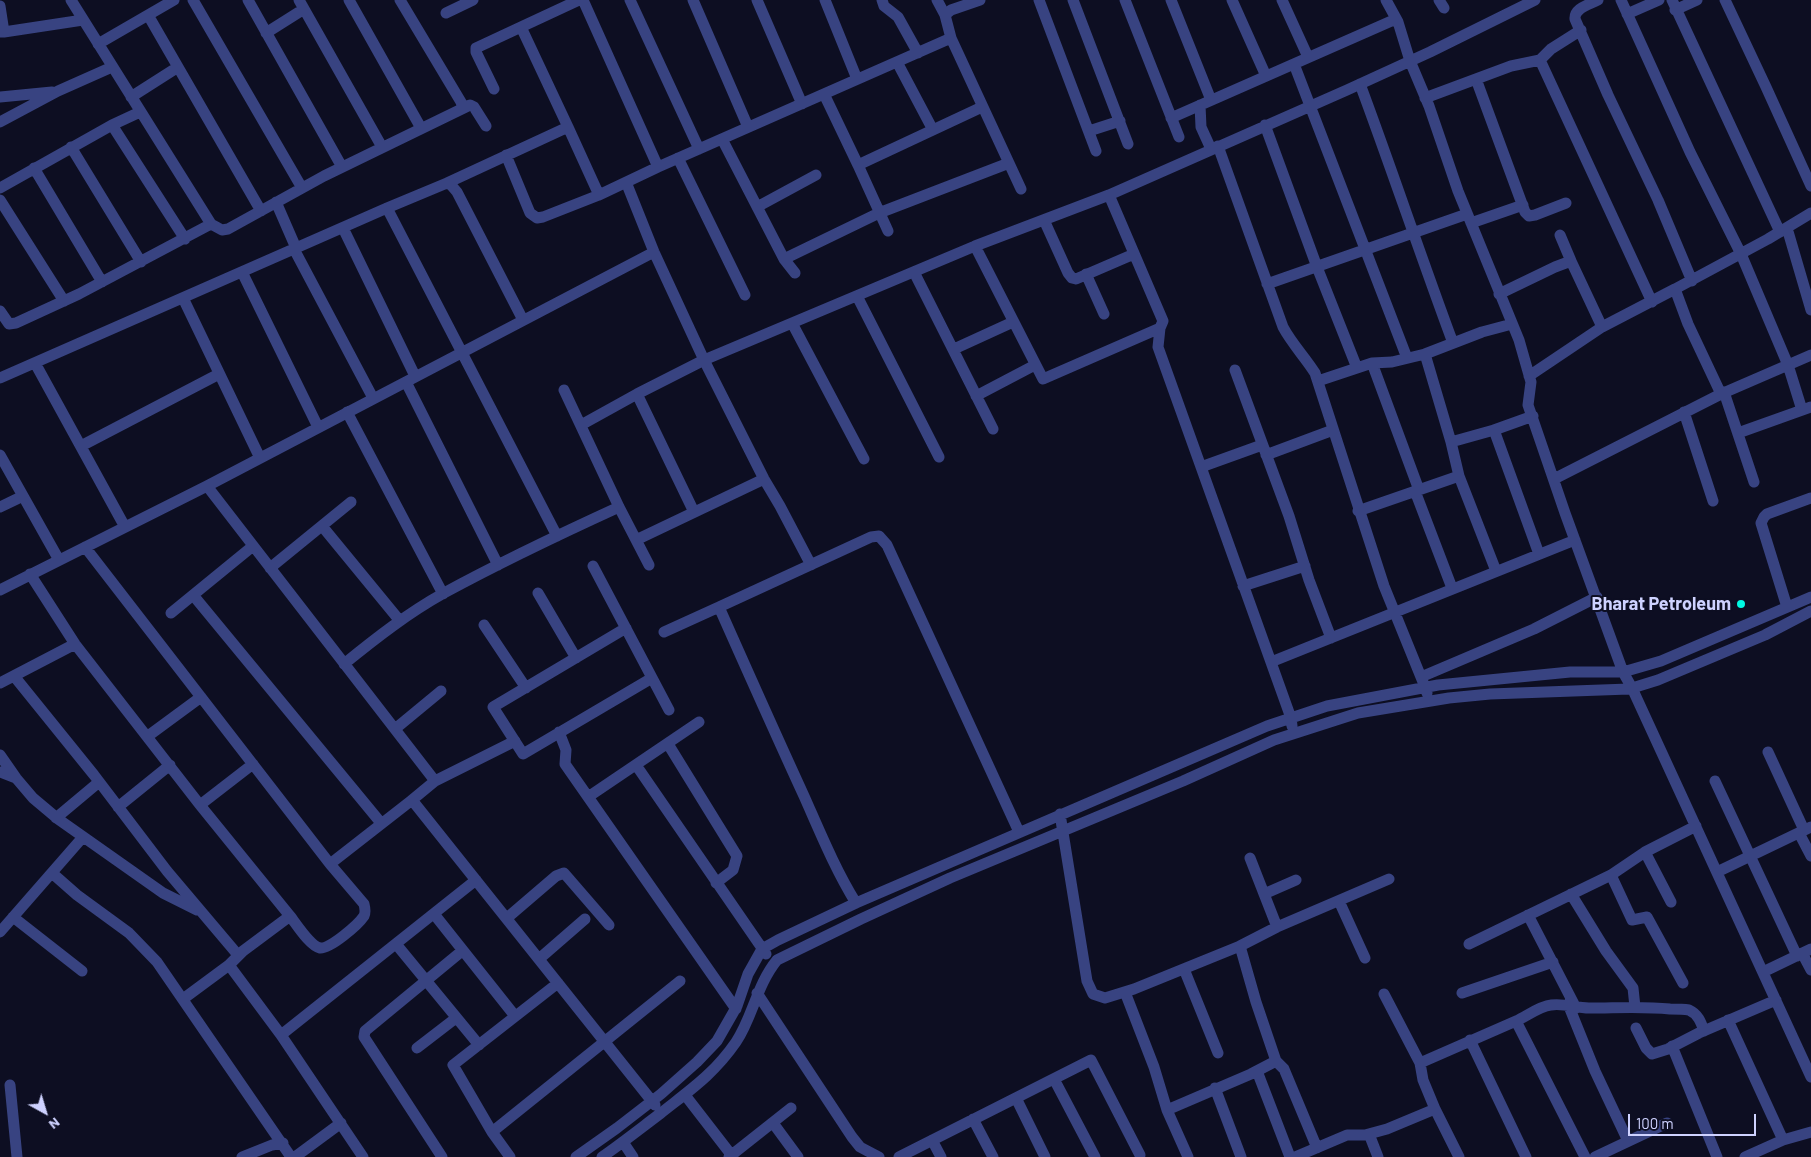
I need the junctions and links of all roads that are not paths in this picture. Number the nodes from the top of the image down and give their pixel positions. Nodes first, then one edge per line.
1 (71, 0) edge
2 (174, 0) edge
3 (193, 0) edge
4 (248, 0) edge
5 (348, 0) edge
6 (400, 0) edge
7 (581, 0) edge
8 (630, 0) edge
9 (693, 0) edge
10 (757, 0) edge
11 (825, 0) edge
12 (882, 0) edge
13 (937, 0) edge
14 (980, 0) edge
15 (1039, 0) edge
16 (1073, 0) edge
17 (1125, 0) edge
18 (1171, 0) edge
19 (1232, 0) edge
20 (1282, 0) edge
21 (1386, 0) edge
22 (1535, 0) edge
23 (1621, 0) edge
24 (1659, 0) edge
25 (1697, 0) edge
26 (1725, 0) edge
27 (1590, 2) edge
28 (301, 4) edge
29 (474, 4) edge
30 (1674, 5) edge
31 (0, 6) edge
32 (446, 13) dead end
33 (945, 14) junction
34 (1627, 14) junction
35 (148, 15) junction
36 (1396, 18) junction
37 (83, 20) junction
38 (520, 27) junction
39 (1581, 30) junction
40 (2, 32) edge
41 (266, 33) junction
42 (951, 38) junction
43 (98, 44) junction
44 (918, 53) junction
45 (1308, 58) junction
46 (1540, 60) junction
47 (1410, 61) junction
48 (897, 62) junction
49 (1294, 64) junction
50 (112, 67) junction
51 (178, 67) junction
52 (1266, 76) junction
53 (857, 79) junction
54 (1476, 79) junction
55 (1360, 84) junction
56 (494, 89) dead end
57 (58, 91) junction
58 (824, 94) junction
59 (0, 97) edge
60 (131, 97) junction
61 (1425, 98) junction
62 (1211, 100) junction
63 (802, 104) junction
64 (1200, 105) junction
65 (1311, 106) junction
66 (982, 107) junction
67 (463, 108) junction
68 (140, 112) junction
69 (1171, 118) junction
70 (1120, 121) junction
71 (0, 122) edge
72 (1265, 125) junction
73 (112, 126) junction
74 (486, 126) dead end
75 (568, 127) junction
76 (748, 127) junction
77 (421, 128) junction
78 (933, 130) junction
79 (1088, 131) junction
80 (1179, 137) dead end
81 (722, 139) junction
82 (1128, 144) dead end
83 (72, 147) junction
84 (382, 147) junction
85 (1214, 147) junction
86 (699, 148) junction
87 (1096, 151) dead end
88 (506, 155) junction
89 (678, 158) junction
90 (1009, 163) junction
91 (858, 165) junction
92 (342, 167) junction
93 (658, 167) junction
94 (34, 168) junction
95 (816, 175) dead end
96 (626, 182) junction
97 (448, 183) junction
98 (1811, 186) edge
99 (0, 188) edge
100 (302, 188) junction
101 (1021, 189) dead end
102 (600, 195) junction
103 (1109, 195) junction
104 (0, 200) edge
105 (276, 202) junction
106 (1566, 203) dead end
107 (1523, 205) junction
108 (757, 207) junction
109 (386, 208) junction
110 (261, 211) junction
111 (880, 213) junction
112 (1811, 213) edge
113 (1469, 218) junction
114 (1044, 220) junction
115 (211, 224) junction
116 (343, 228) junction
117 (1783, 230) junction
118 (888, 231) dead end
119 (1412, 233) junction
120 (1560, 236) dead end
121 (185, 238) junction
122 (975, 246) junction
123 (295, 248) junction
124 (1365, 250) junction
125 (654, 252) junction
126 (1134, 254) junction
127 (1741, 254) junction
128 (784, 259) junction
129 (1571, 261) junction
130 (141, 262) junction
131 (1317, 267) junction
132 (242, 272) junction
133 (914, 272) junction
134 (795, 273) dead end
135 (1086, 274) junction
136 (1692, 281) junction
137 (102, 282) junction
138 (1267, 284) junction
139 (1675, 290) junction
140 (1499, 294) junction
141 (745, 295) dead end
142 (857, 296) junction
143 (182, 298) junction
144 (64, 301) junction
145 (1652, 302) junction
146 (1811, 310) edge
147 (0, 311) edge
148 (1104, 314) dead end
149 (523, 320) junction
150 (1013, 322) junction
151 (792, 323) junction
152 (1512, 324) junction
153 (4, 327) edge
154 (1160, 328) junction
155 (1602, 328) junction
156 (1453, 343) junction
157 (954, 350) junction
158 (462, 352) junction
159 (1425, 354) junction
160 (1811, 355) edge
161 (1408, 358) junction
162 (704, 360) junction
163 (35, 363) junction
164 (1372, 363) junction
165 (1035, 365) junction
166 (1788, 365) junction
167 (1357, 368) junction
168 (1235, 370) dead end
169 (219, 374) junction
170 (1529, 376) junction
171 (0, 378) edge
172 (410, 379) junction
173 (1318, 381) junction
174 (564, 390) dead end
175 (1723, 393) junction
176 (637, 394) junction
177 (976, 396) junction
178 (373, 398) junction
179 (1806, 408) edge
180 (347, 412) junction
181 (1684, 412) junction
182 (1532, 416) junction
183 (581, 426) junction
184 (318, 427) junction
185 (994, 429) dead end
186 (1333, 430) junction
187 (1494, 430) junction
188 (1738, 433) junction
189 (1451, 442) junction
190 (81, 446) junction
191 (1264, 450) junction
192 (0, 456) edge
193 (939, 457) dead end
194 (260, 458) junction
195 (864, 459) dead end
196 (1200, 467) junction
197 (1459, 476) junction
198 (764, 479) junction
199 (1554, 479) junction
200 (1754, 482) dead end
201 (207, 486) junction
202 (1417, 491) junction
203 (23, 496) junction
204 (1811, 498) edge
205 (1713, 501) dead end
206 (351, 502) dead end
207 (0, 507) edge
208 (619, 507) junction
209 (1358, 511) junction
210 (694, 512) junction
211 (322, 526) junction
212 (125, 527) junction
213 (557, 536) junction
214 (636, 540) junction
215 (1575, 540) junction
216 (253, 546) junction
217 (85, 547) junction
218 (1539, 554) junction
219 (59, 560) junction
220 (498, 565) junction
221 (649, 565) dead end
222 (810, 565) junction
223 (593, 566) dead end
224 (1305, 566) junction
225 (270, 568) junction
226 (1496, 571) junction
227 (30, 574) junction
228 (1243, 586) junction
229 (1452, 588) junction
230 (0, 590) edge
231 (443, 594) junction
232 (538, 594) dead end
233 (193, 595) junction
234 (1596, 597) junction
235 (1811, 597) edge
236 (719, 607) junction
237 (1787, 607) junction
238 (1394, 612) junction
239 (1811, 612) edge
240 (172, 613) dead end
241 (400, 621) junction
242 (484, 625) dead end
243 (626, 628) junction
244 (664, 632) dead end
245 (1331, 638) junction
246 (75, 644) junction
247 (576, 658) junction
248 (1270, 662) junction
249 (344, 664) junction
250 (1623, 672) junction
251 (14, 676) junction
252 (652, 678) junction
253 (1423, 682) junction
254 (0, 683) edge
255 (526, 688) junction
256 (1632, 688) junction
257 (442, 691) dead end
258 (201, 697) junction
259 (1428, 702) junction
260 (669, 710) dead end
261 (1291, 718) junction
262 (699, 722) dead end
263 (395, 729) junction
264 (560, 732) junction
265 (1293, 734) junction
266 (148, 736) junction
267 (515, 741) junction
268 (668, 744) junction
269 (1768, 752) dead end
270 (0, 755) edge
271 (253, 764) junction
272 (170, 765) junction
273 (636, 765) junction
274 (0, 772) edge
275 (16, 778) junction
276 (435, 780) junction
277 (1716, 781) dead end
278 (99, 782) junction
279 (588, 798) junction
280 (412, 800) junction
281 (200, 806) junction
282 (118, 807) junction
283 (1060, 814) junction
284 (56, 818) junction
285 (381, 822) junction
286 (1696, 826) junction
287 (1805, 830) edge
288 (1019, 832) junction
289 (1062, 832) junction
290 (83, 837) junction
291 (1645, 852) junction
292 (1749, 856) junction
293 (1811, 856) edge
294 (1250, 858) dead end
295 (330, 864) junction
296 (1717, 872) junction
297 (52, 873) junction
298 (1611, 875) junction
299 (1389, 879) dead end
300 (476, 880) junction
301 (1296, 880) dead end
302 (716, 883) junction
303 (1264, 894) junction
304 (1570, 894) junction
305 (1339, 901) junction
306 (1671, 902) dead end
307 (856, 903) junction
308 (203, 914) junction
309 (434, 914) junction
310 (1528, 915) junction
311 (290, 916) junction
312 (13, 917) junction
313 (507, 918) junction
314 (584, 919) dead end
315 (609, 925) dead end
316 (1277, 927) junction
317 (0, 932) edge
318 (396, 944) junction
319 (1469, 944) dead end
320 (1240, 946) junction
321 (762, 950) junction
322 (462, 951) junction
323 (1803, 952) edge
324 (238, 956) junction
325 (1365, 958) dead end
326 (539, 959) junction
327 (1553, 962) junction
328 (774, 963) junction
329 (229, 965) junction
330 (1184, 969) junction
331 (1811, 970) edge
332 (82, 971) dead end
333 (1763, 972) junction
334 (427, 981) junction
335 (680, 981) dead end
336 (558, 983) junction
337 (1683, 983) dead end
338 (1125, 992) junction
339 (757, 993) junction
340 (1462, 993) dead end
341 (1384, 994) dead end
342 (183, 999) junction
343 (1776, 1000) junction
344 (1572, 1006) junction
345 (1635, 1007) junction
346 (736, 1009) junction
347 (515, 1016) junction
348 (456, 1018) junction
349 (1728, 1020) junction
350 (1516, 1021) junction
351 (1636, 1028) dead end
352 (1704, 1031) junction
353 (281, 1035) junction
354 (1470, 1040) junction
355 (604, 1041) junction
356 (479, 1045) junction
357 (1672, 1046) junction
358 (417, 1048) dead end
359 (1218, 1053) dead end
360 (1276, 1061) junction
361 (1420, 1063) junction
362 (1257, 1071) junction
363 (1811, 1078) edge
364 (1054, 1079) junction
365 (10, 1085) dead end
366 (1215, 1088) junction
367 (685, 1095) junction
368 (1016, 1098) junction
369 (652, 1101) junction
370 (791, 1108) dead end
371 (1435, 1109) junction
372 (1167, 1110) junction
373 (661, 1112) junction
374 (973, 1119) junction
375 (341, 1123) junction
376 (773, 1123) junction
377 (1667, 1123) dead end
378 (492, 1132) junction
379 (1811, 1132) edge
380 (1369, 1134) junction
381 (932, 1140) junction
382 (1783, 1140) junction
383 (1628, 1141) junction
384 (623, 1142) junction
385 (283, 1144) junction
386 (1317, 1148) junction
387 (1140, 1155) dead end
388 (731, 1156) edge
389 (17, 1157) edge
390 (242, 1157) edge
391 (293, 1157) edge
392 (363, 1157) edge
393 (442, 1157) edge
394 (510, 1157) edge
395 (576, 1157) edge
396 (602, 1157) edge
397 (633, 1157) edge
398 (798, 1157) edge
399 (879, 1157) edge
400 (898, 1157) edge
401 (940, 1157) edge
402 (993, 1157) edge
403 (1045, 1157) edge
404 (1095, 1157) edge
405 (1188, 1157) edge
406 (1241, 1157) edge
407 (1290, 1157) edge
408 (1295, 1157) edge
409 (1378, 1157) edge
410 (1459, 1157) edge
411 (1526, 1157) edge
412 (1585, 1157) edge
413 (1595, 1157) edge
414 (1717, 1157) edge
415 (1745, 1157) edge

1 - 37 street
2 - 35 street
3 - 100 street
4 - 41 street
5 - 77 street
6 - 67 street
7 - 38 street
7 - 93 street
8 - 86 street
9 - 76 street
10 - 63 street
11 - 53 street
12 - 44 street
13 - 33 street
14 - 33 street
15 - 79 street
16 - 70 street
17 - 69 street
18 - 62 street
19 - 52 street
20 - 45 street
21 - 36 street
22 - 47 street
23 - 34 street
24 - 34 street
25 - 30 street
26 - 98 street
27 - 39 street
28 - 41 street
28 - 84 street
29 - 32 street
30 - 117 street
31 - 40 street
33 - 42 street
34 - 127 street
35 - 43 street
35 - 51 street
36 - 45 street
36 - 47 street
37 - 40 street
37 - 43 street
38 - 56 street
38 - 75 street
39 - 46 street
39 - 136 street
41 - 92 street
42 - 44 street
42 - 66 street
43 - 50 street
44 - 48 street
45 - 49 street
46 - 54 street
46 - 145 street
47 - 55 street
47 - 61 street
48 - 53 street
48 - 78 street
49 - 52 street
49 - 65 street
50 - 57 street
50 - 60 street
51 - 60 street
51 - 110 street
52 - 62 street
53 - 58 street
54 - 61 street
54 - 107 street
55 - 65 street
55 - 119 street
57 - 59 street
57 - 71 street
58 - 63 street
58 - 91 street
60 - 68 street
61 - 113 street
62 - 64 street
63 - 76 street
64 - 69 street
64 - 85 street
65 - 72 street
65 - 124 street
66 - 78 street
66 - 90 street
67 - 74 street
67 - 77 street
68 - 73 street
68 - 115 street
69 - 80 street
70 - 79 street
70 - 82 street
72 - 85 street
72 - 131 street
73 - 83 street
73 - 121 street
75 - 88 street
75 - 102 street
76 - 81 street
77 - 84 street
78 - 91 street
79 - 87 street
81 - 86 street
81 - 108 street
83 - 94 street
83 - 130 street
84 - 92 street
85 - 103 street
85 - 138 street
86 - 89 street
88 - 97 street
88 - 102 street
89 - 93 street
89 - 141 street
90 - 101 street
90 - 111 street
91 - 111 street
92 - 100 street
93 - 96 street
94 - 99 street
94 - 137 street
95 - 108 street
96 - 102 street
96 - 125 street
97 - 109 street
97 - 149 street
100 - 105 street
103 - 114 street
103 - 126 street
104 - 144 street
105 - 110 street
105 - 123 street
106 - 107 street
107 - 113 street
108 - 128 street
109 - 116 street
109 - 158 street
110 - 115 street
111 - 118 street
111 - 128 street
112 - 117 street
113 - 119 street
113 - 140 street
114 - 122 street
114 - 135 street
115 - 121 street
116 - 123 street
116 - 172 street
117 - 127 street
117 - 146 street
119 - 124 street
119 - 156 street
120 - 129 street
121 - 130 street
122 - 133 street
122 - 150 street
123 - 132 street
123 - 178 street
124 - 131 street
124 - 161 street
125 - 149 street
125 - 162 street
126 - 135 street
126 - 154 street
127 - 136 street
127 - 166 street
128 - 134 street
129 - 140 street
129 - 155 street
130 - 137 street
131 - 138 street
131 - 167 street
132 - 143 street
132 - 184 street
133 - 142 street
133 - 157 street
135 - 148 street
136 - 139 street
137 - 144 street
138 - 173 street
139 - 145 street
139 - 175 street
140 - 152 street
142 - 151 street
142 - 193 street
143 - 163 street
143 - 169 street
144 - 153 street
145 - 155 street
147 - 153 street
149 - 158 street
150 - 157 street
150 - 165 street
151 - 162 street
151 - 195 street
152 - 156 street
152 - 170 street
154 - 165 street
154 - 196 street
155 - 170 street
156 - 159 street
157 - 177 street
158 - 172 street
158 - 213 street
159 - 161 street
159 - 189 street
160 - 166 street
161 - 164 street
162 - 176 street
162 - 198 street
163 - 171 street
163 - 190 street
164 - 167 street
164 - 202 street
165 - 177 street
166 - 175 street
166 - 179 street
167 - 173 street
168 - 191 street
169 - 190 street
169 - 194 street
170 - 182 street
172 - 178 street
172 - 220 street
173 - 186 street
174 - 183 street
175 - 181 street
175 - 188 street
176 - 183 street
176 - 210 street
177 - 185 street
178 - 180 street
179 - 188 street
180 - 184 street
180 - 231 street
181 - 199 street
181 - 205 street
182 - 187 street
182 - 199 street
183 - 208 street
184 - 194 street
186 - 191 street
186 - 209 street
187 - 189 street
187 - 218 street
188 - 200 street
189 - 197 street
190 - 212 street
191 - 196 street
191 - 224 street
192 - 203 street
194 - 201 street
196 - 228 street
197 - 202 street
197 - 226 street
198 - 210 street
198 - 222 street
199 - 215 street
201 - 212 street
201 - 216 street
202 - 209 street
202 - 229 street
203 - 207 street
203 - 219 street
204 - 237 street
206 - 211 street
208 - 213 street
208 - 214 street
209 - 238 street
210 - 214 street
211 - 225 street
211 - 241 street
212 - 217 street
213 - 220 street
214 - 221 street
215 - 218 street
215 - 234 street
216 - 225 street
216 - 233 street
217 - 219 street
217 - 258 street
218 - 226 street
219 - 227 street
220 - 231 street
222 - 236 street
222 - 288 street
223 - 243 street
224 - 228 street
224 - 245 street
225 - 249 street
226 - 229 street
227 - 230 street
227 - 246 street
228 - 248 street
229 - 238 street
231 - 241 street
232 - 247 street
233 - 240 street
233 - 285 street
234 - 250 street
234 - 253 street
235 - 237 street
236 - 244 street
236 - 307 street
237 - 250 street
238 - 245 street
238 - 253 street
239 - 256 street
241 - 249 street
242 - 255 street
243 - 247 street
243 - 252 street
245 - 248 street
246 - 251 street
246 - 266 street
247 - 255 street
248 - 261 street
249 - 263 street
250 - 253 street
250 - 256 street
251 - 254 street
251 - 278 street
252 - 260 street
252 - 264 street
253 - 259 street
253 - 261 street
255 - 267 street
256 - 259 street
256 - 286 street
257 - 263 street
258 - 266 street
258 - 271 street
259 - 265 street
261 - 265 street
261 - 283 street
262 - 268 street
263 - 276 street
264 - 267 street
264 - 279 street
265 - 289 street
266 - 272 street
267 - 276 street
268 - 273 street
268 - 302 street
269 - 287 street
270 - 275 street
271 - 281 street
271 - 295 street
272 - 281 street
272 - 282 street
273 - 279 street
273 - 302 street
274 - 275 street
275 - 284 street
276 - 280 street
277 - 292 street
278 - 282 street
278 - 284 street
279 - 346 street
280 - 285 street
280 - 300 street
281 - 311 street
282 - 308 street
283 - 288 street
283 - 289 street
284 - 290 street
285 - 295 street
286 - 291 street
286 - 296 street
287 - 292 street
287 - 293 street
288 - 307 street
289 - 328 street
289 - 338 street
290 - 297 street
290 - 308 street
291 - 298 street
291 - 306 street
292 - 296 street
292 - 323 street
294 - 303 street
295 - 311 street
296 - 333 street
297 - 312 street
297 - 342 street
298 - 304 street
298 - 337 street
299 - 305 street
300 - 309 street
300 - 313 street
301 - 303 street
302 - 321 street
303 - 316 street
304 - 310 street
304 - 345 street
305 - 316 street
305 - 325 street
307 - 321 street
308 - 324 street
309 - 318 street
309 - 322 street
310 - 319 street
310 - 327 street
311 - 324 street
312 - 317 street
312 - 332 street
313 - 315 street
313 - 326 street
314 - 326 street
316 - 320 street
318 - 334 street
318 - 353 street
320 - 330 street
320 - 360 street
321 - 328 street
321 - 346 street
322 - 334 street
322 - 347 street
323 - 331 street
323 - 333 street
324 - 329 street
326 - 336 street
327 - 340 street
327 - 344 street
328 - 339 street
329 - 342 street
329 - 353 street
330 - 338 street
330 - 359 street
333 - 343 street
334 - 348 street
334 - 393 street
335 - 355 street
336 - 347 street
336 - 355 street
338 - 372 street
339 - 367 street
339 - 399 street
341 - 361 street
342 - 385 street
343 - 349 street
343 - 363 street
344 - 345 street
344 - 350 street
344 - 383 street
345 - 352 street
346 - 369 street
347 - 356 street
348 - 356 street
348 - 358 street
349 - 352 street
349 - 382 street
350 - 354 street
350 - 412 street
351 - 357 street
352 - 357 street
353 - 375 street
354 - 361 street
354 - 411 street
355 - 369 street
355 - 378 street
356 - 378 street
357 - 414 street
360 - 362 street
360 - 386 street
361 - 371 street
362 - 366 street
362 - 407 street
364 - 368 street
364 - 387 street
364 - 404 street
365 - 389 street
366 - 372 street
366 - 406 street
367 - 373 street
367 - 388 street
368 - 374 street
368 - 403 street
369 - 373 street
369 - 395 street
370 - 376 street
371 - 380 street
371 - 410 street
372 - 405 street
373 - 384 street
374 - 381 street
374 - 402 street
375 - 391 street
375 - 392 street
376 - 388 street
376 - 398 street
377 - 383 street
378 - 394 street
379 - 382 street
380 - 386 street
380 - 409 street
381 - 400 street
381 - 401 street
382 - 415 street
383 - 413 street
384 - 396 street
384 - 397 street
385 - 390 street
385 - 391 street
386 - 408 street

